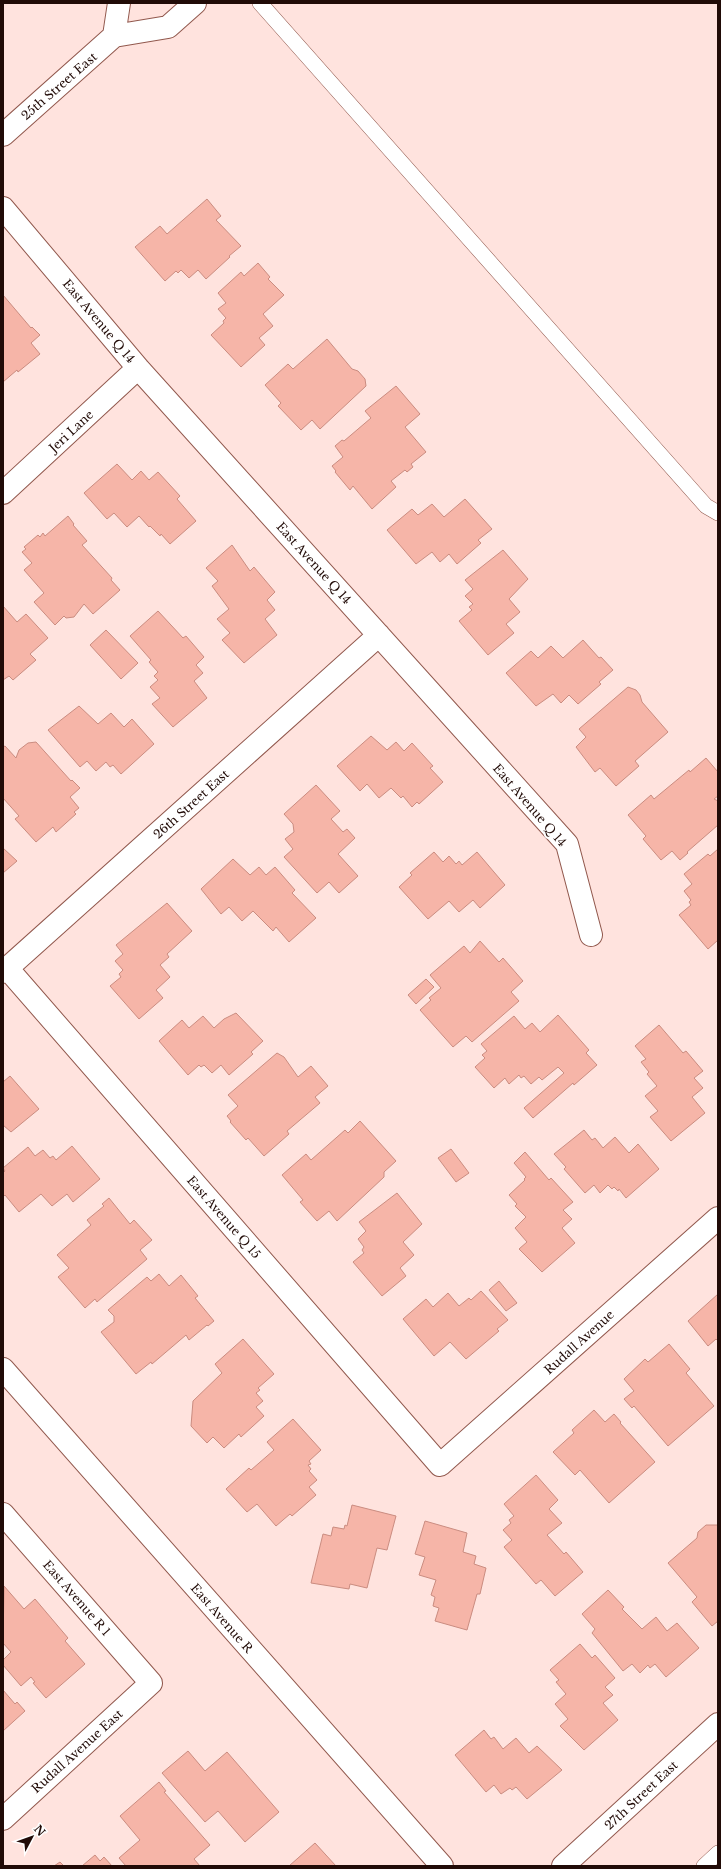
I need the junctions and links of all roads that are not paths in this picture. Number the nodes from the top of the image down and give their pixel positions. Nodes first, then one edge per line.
1 (119, 3) edge
2 (196, 3) edge
3 (260, 3) edge
4 (114, 36) junction
5 (3, 135) edge
6 (3, 208) edge
7 (138, 368) junction
8 (3, 493) edge
9 (718, 513) edge
10 (379, 635) junction
11 (591, 935) dead end
12 (5, 970) edge
13 (718, 1218) edge
14 (3, 1369) edge
15 (440, 1465) joint
16 (3, 1514) edge
17 (151, 1683) joint
18 (718, 1724) edge
19 (3, 1818) edge
20 (718, 1853) edge
21 (442, 1866) edge
22 (564, 1866) edge
23 (704, 1866) edge

1 - 4 street
2 - 4 street
3 - 9 lane
4 - 5 street, 25th Street East
6 - 7 street, East Avenue Q 14
7 - 8 street, Jeri Lane
7 - 10 street, East Avenue Q 14
10 - 11 street, East Avenue Q 14
10 - 12 street, 26th Street East
12 - 15 street, East Avenue Q 15
13 - 15 street, Rudall Avenue
14 - 21 street, East Avenue R
16 - 17 street, East Avenue R 1
17 - 19 street, Rudall Avenue East
18 - 22 street, 27th Street East
20 - 23 lane

